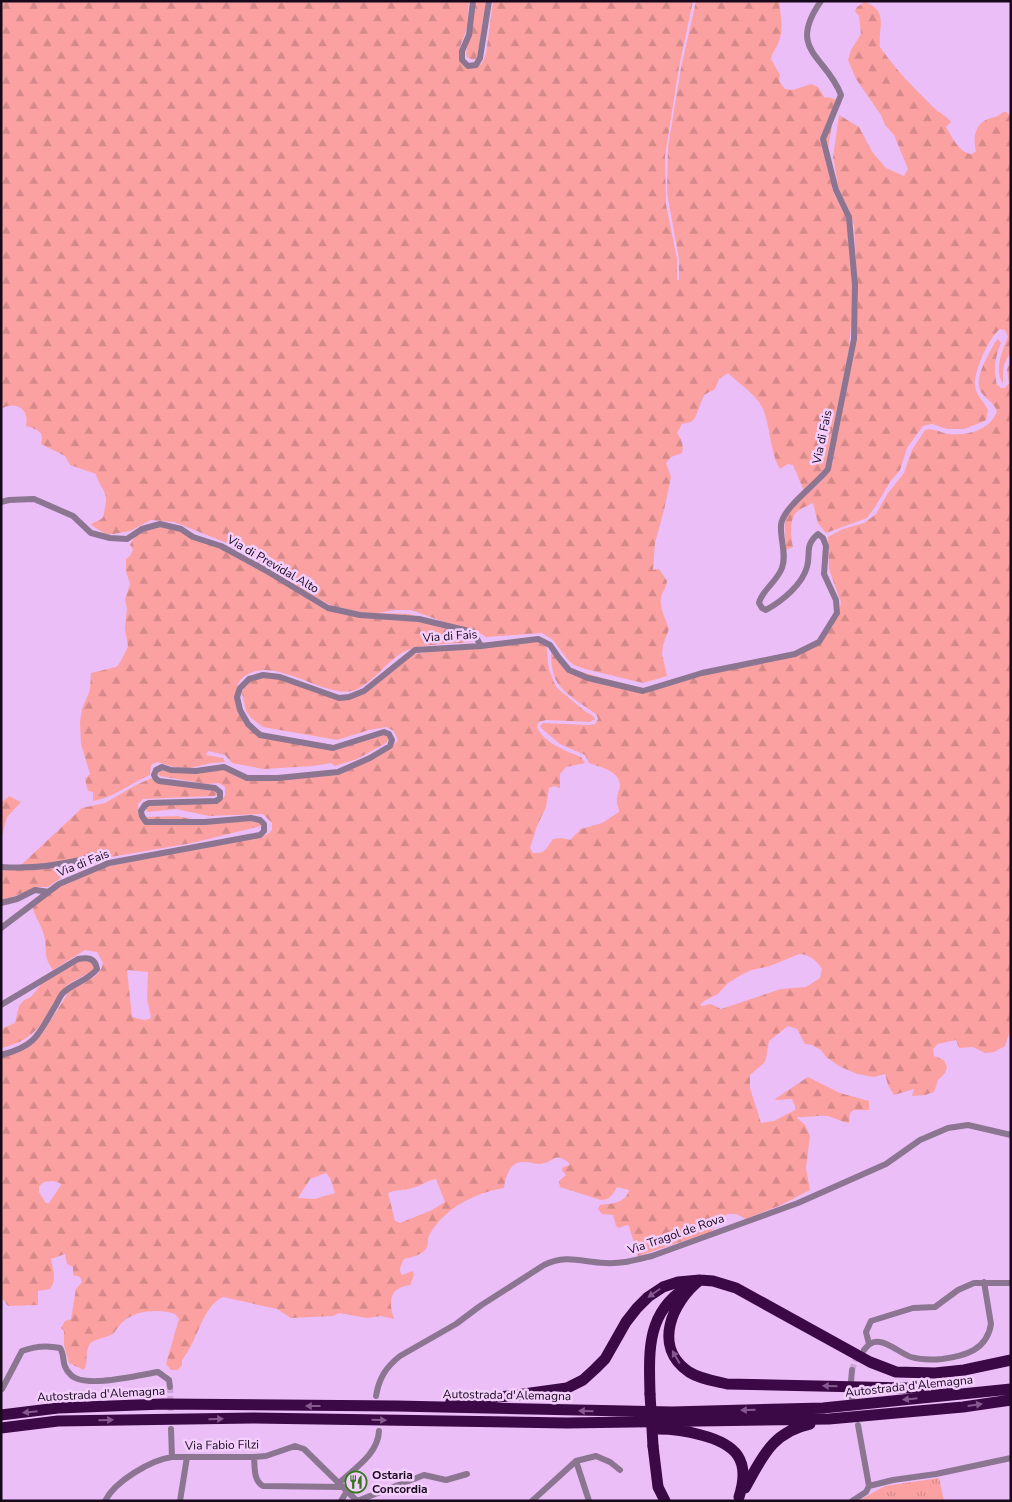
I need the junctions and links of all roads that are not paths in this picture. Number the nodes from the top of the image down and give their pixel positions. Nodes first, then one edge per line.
1 (473, 1) edge
2 (489, 1) edge
3 (820, 1) edge
4 (1, 502) edge
5 (481, 646) junction
6 (106, 864) junction
7 (1, 867) edge
8 (49, 892) junction
9 (1, 902) edge
10 (1, 928) edge
11 (1, 1005) edge
12 (1, 1055) edge
13 (1011, 1135) edge
14 (700, 1280) junction
15 (984, 1282) junction
16 (1011, 1283) edge
17 (1011, 1360) edge
18 (852, 1370) tunnel mouth
19 (851, 1382) dead end
20 (170, 1387) dead end
21 (2, 1389) edge
22 (1006, 1390) edge
23 (376, 1396) dead end
24 (1011, 1400) edge
25 (397, 1406) junction
26 (1, 1415) edge
27 (829, 1419) junction
28 (567, 1424) junction
29 (858, 1425) dead end
30 (1, 1428) edge
31 (171, 1429) tunnel mouth
32 (379, 1431) dead end
33 (254, 1456) junction
34 (172, 1457) junction
35 (187, 1457) junction
36 (1011, 1458) edge
37 (576, 1461) junction
38 (620, 1470) dead end
39 (467, 1474) dead end
40 (869, 1486) junction
41 (343, 1487) junction
42 (738, 1499) edge
43 (105, 1501) edge
44 (180, 1501) edge
45 (341, 1501) edge
46 (357, 1501) edge
47 (532, 1501) edge
48 (589, 1501) edge
49 (664, 1501) edge
50 (852, 1501) edge

1 - 2 street
3 - 5 street, Via di Fais
4 - 5 street, Via di Previdal Alto
5 - 6 street, Via di Fais
6 - 7 street
6 - 8 street, Via di Fais
8 - 9 street
8 - 10 street, Via di Fais
11 - 12 street
13 - 23 street, Via Tragol de Rova
14 - 17 highway
22 -> 14 highway
14 -> 25 highway
14 - 49 highway, bridge
15 - 15 street
15 - 16 street
18 - 19 street
20 - 21 street
22 -> 25 highway, Autostrada d'Alemagna
27 -> 24 highway, Autostrada d'Alemagna
25 -> 26 highway, Autostrada d'Alemagna
27 - 28 highway, Autostrada d'Alemagna
27 - 42 highway
30 -> 28 highway, Autostrada d'Alemagna
28 - 42 highway
29 - 40 street
31 - 34 street
32 - 41 street
33 - 35 street, Via Fabio Filzi
33 - 41 street, Via Fabio Filzi
33 - 41 street
34 - 35 street, Via Fabio Filzi
34 - 43 street, Via Fabio Filzi
35 - 44 street
36 - 40 street
37 - 38 street
37 - 47 street
37 - 48 street
39 - 46 street
40 - 50 street
41 - 45 street
41 - 46 street

